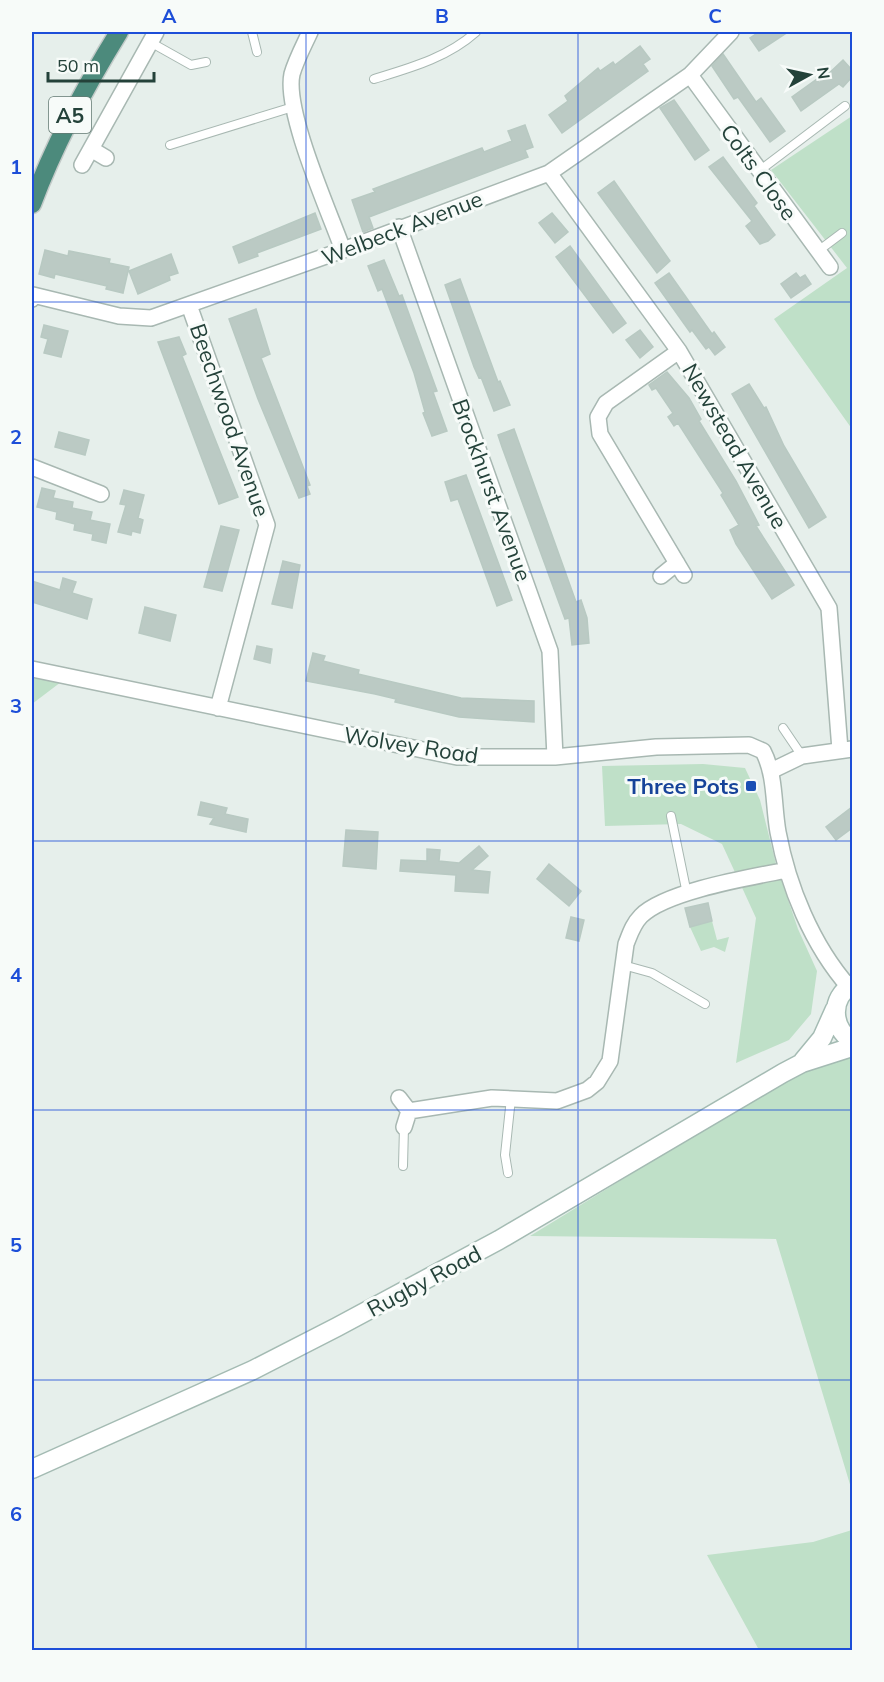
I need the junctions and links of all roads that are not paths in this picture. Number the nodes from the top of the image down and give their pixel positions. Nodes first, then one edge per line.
1 (119, 32) edge
2 (252, 32) edge
3 (310, 32) edge
4 (476, 32) edge
5 (731, 32) edge
6 (153, 37) edge
7 (257, 52) dead end
8 (206, 62) dead end
9 (690, 75) junction
10 (374, 79) dead end
11 (845, 106) dead end
12 (293, 107) junction
13 (170, 145) dead end
14 (91, 149) junction
15 (106, 158) dead end
16 (82, 165) dead end
17 (759, 171) junction
18 (549, 173) junction
19 (32, 204) edge
20 (399, 227) junction
21 (842, 234) dead end
22 (343, 250) junction
23 (817, 252) junction
24 (830, 267) dead end
25 (32, 297) edge
26 (189, 305) junction
27 (679, 351) junction
28 (32, 467) edge
29 (101, 494) dead end
30 (661, 576) dead end
31 (32, 669) edge
32 (218, 708) junction
33 (783, 728) dead end
34 (846, 749) edge
35 (802, 756) junction
36 (555, 757) junction
37 (772, 770) junction
38 (671, 816) dead end
39 (787, 870) junction
40 (687, 895) junction
41 (623, 966) junction
42 (851, 986) edge
43 (705, 1004) dead end
44 (835, 1008) junction
45 (852, 1041) edge
46 (852, 1047) edge
47 (801, 1063) junction
48 (399, 1098) dead end
49 (511, 1098) junction
50 (410, 1111) junction
51 (404, 1127) joint
52 (403, 1166) dead end
53 (508, 1173) dead end
54 (32, 1469) edge

1 - 19 highway, A5
2 - 7 lane
3 - 12 street
4 - 10 lane
5 - 9 street, Welbeck Avenue
6 - 8 lane
6 - 14 street
9 - 17 street, Colts Close
9 - 18 street, Welbeck Avenue
11 - 17 lane
12 - 13 lane
12 - 22 street
14 - 15 street
14 - 16 street
17 - 23 street, Colts Close
18 - 20 street, Welbeck Avenue
18 - 27 street, Newstead Avenue
20 - 22 street, Welbeck Avenue
20 - 36 street, Brockhurst Avenue
21 - 23 lane
22 - 26 street, Welbeck Avenue
23 - 24 street, Colts Close
25 - 26 street, Welbeck Avenue
26 - 32 street, Beechwood Avenue
27 - 30 street
27 - 34 street, Newstead Avenue
28 - 29 street
31 - 32 street, Wolvey Road
32 - 36 street, Wolvey Road
33 - 35 lane
34 - 35 street
35 - 37 street
36 - 37 street, Wolvey Road
37 - 39 street
38 - 40 lane
39 - 40 street
39 - 42 street
40 - 41 street
41 - 43 lane
41 - 49 street
42 - 44 main road, Rugby Road
44 - 45 main road
44 - 47 main road, Rugby Road
46 - 47 main road, Rugby Road
47 - 54 main road, Rugby Road
48 - 50 street
49 - 50 street
49 - 53 lane
50 - 51 street
51 - 52 lane

